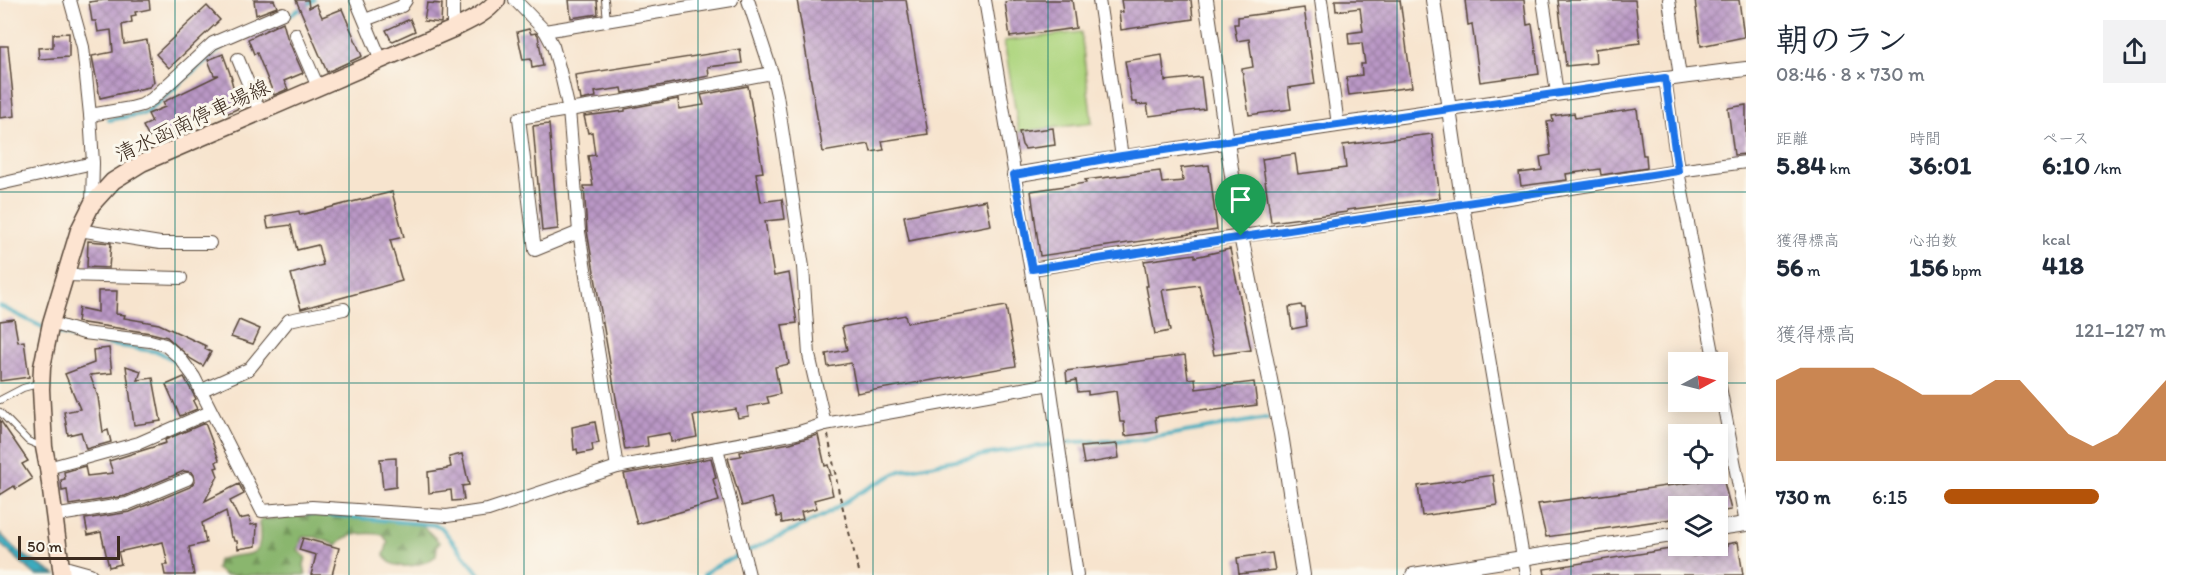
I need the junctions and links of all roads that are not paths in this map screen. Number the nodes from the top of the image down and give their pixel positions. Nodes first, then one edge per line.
1 (70, 0) edge
2 (356, 0) edge
3 (406, 0) edge
4 (453, 0) edge
5 (497, 0) edge
6 (515, 0) edge
7 (605, 0) edge
8 (732, 0) edge
9 (748, 0) edge
10 (985, 0) edge
11 (1100, 0) edge
12 (1206, 0) edge
13 (1321, 0) edge
14 (1433, 0) edge
15 (1543, 0) edge
16 (1670, 0) edge
17 (689, 4) edge
18 (283, 13) dead end
19 (365, 20) junction
20 (607, 21) junction
21 (453, 29) junction
22 (545, 32) junction
23 (296, 34) dead end
24 (238, 59) dead end
25 (381, 60) junction
26 (1746, 69) edge
27 (772, 73) junction
28 (1680, 77) junction
29 (1665, 78) junction
30 (318, 87) junction
31 (1557, 93) junction
32 (1448, 109) junction
33 (569, 110) junction
34 (260, 112) junction
35 (90, 116) junction
36 (1338, 125) junction
37 (1227, 141) junction
38 (1122, 156) junction
39 (1746, 162) edge
40 (93, 164) junction
41 (1678, 171) junction
42 (1014, 175) junction
43 (0, 184) edge
44 (92, 204) junction
45 (1463, 205) junction
46 (78, 230) junction
47 (579, 232) junction
48 (1241, 236) junction
49 (210, 243) dead end
50 (1032, 269) junction
51 (65, 275) junction
52 (181, 278) dead end
53 (344, 309) dead end
54 (51, 323) junction
55 (1713, 352) edge
56 (41, 383) junction
57 (1050, 384) junction
58 (200, 391) junction
59 (0, 400) edge
60 (0, 412) edge
61 (210, 412) junction
62 (1725, 412) edge
63 (825, 424) junction
64 (44, 447) junction
65 (717, 448) junction
66 (617, 466) junction
67 (48, 468) junction
68 (187, 479) dead end
69 (53, 516) junction
70 (1746, 524) edge
71 (1728, 527) edge
72 (1668, 536) edge
73 (1524, 559) junction
74 (62, 572) edge
75 (90, 575) edge
76 (749, 575) edge
77 (1077, 575) edge
78 (1303, 575) edge
79 (1413, 575) edge
80 (1526, 575) edge

1 - 35 street
2 - 19 street
3 - 19 street
4 - 21 street
5 - 21 main road, 清水函南停車場線
6 - 22 street
7 - 20 lane
8 - 17 street
9 - 27 street
10 - 42 street
11 - 38 street
12 - 37 street
13 - 36 street
14 - 32 street
15 - 31 street
16 - 28 street
17 - 20 street
18 - 35 street
19 - 25 street
20 - 22 street
21 - 25 main road, 清水函南停車場線
22 - 33 street
23 - 30 street
24 - 34 street
25 - 30 main road, 清水函南停車場線
26 - 28 street
27 - 33 street
27 - 63 street
28 - 29 street
29 - 31 street
29 - 41 street
30 - 34 main road, 清水函南停車場線
31 - 32 street
32 - 36 street
32 - 45 street
33 - 47 street
33 - 47 street
34 - 44 main road, 清水函南停車場線
35 - 40 street
36 - 37 street
37 - 38 street
37 - 48 street
38 - 42 street
39 - 41 street
40 - 43 street
40 - 44 street
41 - 45 street
41 - 55 street
42 - 50 street
44 - 46 main road, 清水函南停車場線
45 - 48 street
45 - 73 street
46 - 49 street
46 - 51 main road, 清水函南停車場線
47 - 66 street
48 - 50 street
48 - 78 street
50 - 57 street
51 - 52 street
51 - 54 main road, 清水函南停車場線
53 - 58 street
54 - 56 main road, 清水函南停車場線
54 - 58 street
56 - 59 lane
56 - 64 main road, 清水函南停車場線
57 - 63 street
57 - 77 street
58 - 61 street
60 - 64 lane
61 - 66 street
61 - 67 street
62 - 70 street
63 - 65 street
64 - 67 main road, 清水函南停車場線
65 - 66 street
65 - 76 street
67 - 69 main road, 清水函南停車場線
68 - 69 street
69 - 74 main road, 清水函南停車場線
70 - 71 street
72 - 73 street
73 - 79 street
73 - 80 street
74 - 75 street

